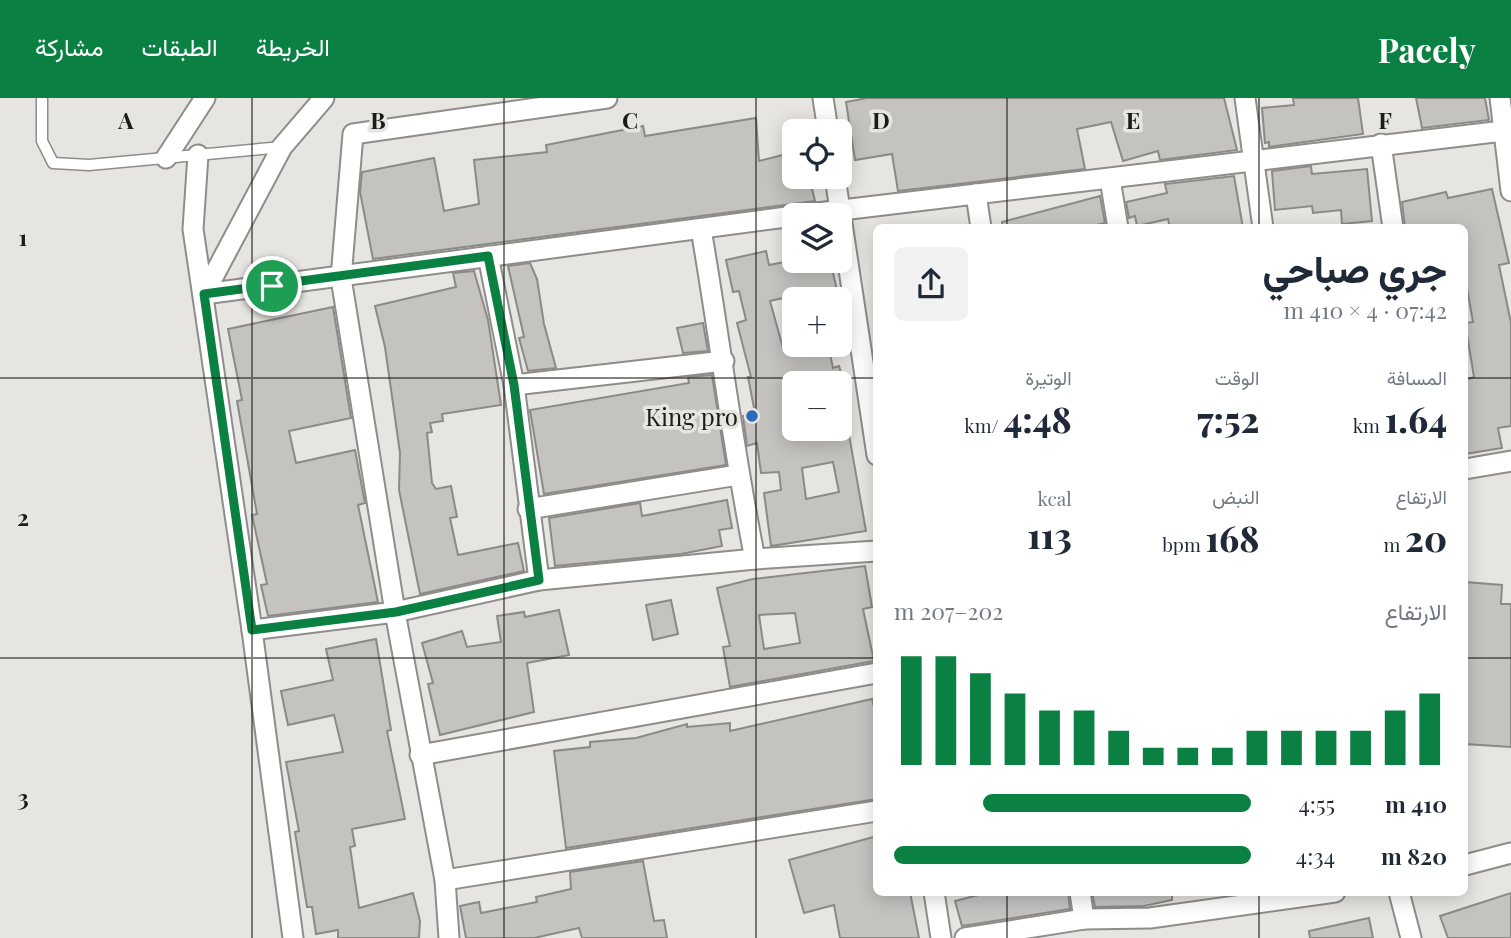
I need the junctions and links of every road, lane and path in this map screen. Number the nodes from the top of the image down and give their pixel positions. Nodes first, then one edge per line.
1 (42, 98) edge
2 (205, 98) edge
3 (324, 98) edge
4 (607, 98) edge
5 (823, 98) edge
6 (1245, 98) edge
7 (1500, 98) edge
8 (826, 119) edge
9 (1503, 131) junction
10 (1381, 144) junction
11 (282, 147) junction
12 (198, 155) junction
13 (166, 158) junction
14 (1253, 159) junction
15 (1110, 179) junction
16 (1511, 191) edge
17 (976, 194) junction
18 (852, 208) edge
19 (782, 218) edge
20 (980, 224) edge
21 (1117, 224) edge
22 (1262, 224) edge
23 (1391, 224) edge
24 (701, 229) junction
25 (488, 256) junction
26 (849, 273) edge
27 (341, 278) junction
28 (204, 294) junction
29 (724, 361) junction
30 (514, 385) junction
31 (873, 429) edge
32 (1511, 461) edge
33 (1468, 468) edge
34 (738, 475) junction
35 (528, 509) junction
36 (873, 551) edge
37 (755, 559) junction
38 (539, 580) junction
39 (396, 612) junction
40 (252, 630) junction
41 (873, 674) edge
42 (420, 755) junction
43 (873, 812) edge
44 (1511, 853) edge
45 (1468, 864) edge
46 (445, 880) junction
47 (935, 896) edge
48 (1080, 896) edge
49 (1281, 896) edge
50 (1400, 896) edge
51 (1213, 901) edge
52 (1083, 919) junction
53 (293, 938) edge
54 (449, 938) edge
55 (941, 938) edge
56 (965, 938) edge
57 (1411, 938) edge

1 - 13 lane
2 - 13 street
3 - 11 street
4 - 27 street
5 - 8 street
6 - 14 street
7 - 9 street
9 - 10 street
9 - 16 street
10 - 14 street
10 - 23 street
11 - 12 lane
11 - 28 street
12 - 13 lane
12 - 28 street
14 - 15 street
14 - 22 street
15 - 17 street
15 - 21 street
17 - 18 street
17 - 20 street
19 - 24 street
24 - 25 street
24 - 29 street
25 - 27 street
25 - 30 street
26 - 31 street
27 - 28 street
27 - 39 street
28 - 40 street
29 - 30 street
29 - 34 street
30 - 35 street
32 - 33 street
34 - 35 street
34 - 37 street
35 - 38 street
36 - 37 street
37 - 38 street
38 - 39 street
39 - 40 street
39 - 42 street
40 - 53 street
41 - 42 street
42 - 46 street
43 - 46 street
44 - 45 street
46 - 54 street
47 - 55 street
48 - 52 street
49 - 51 street
50 - 57 street
51 - 52 street
52 - 56 street

